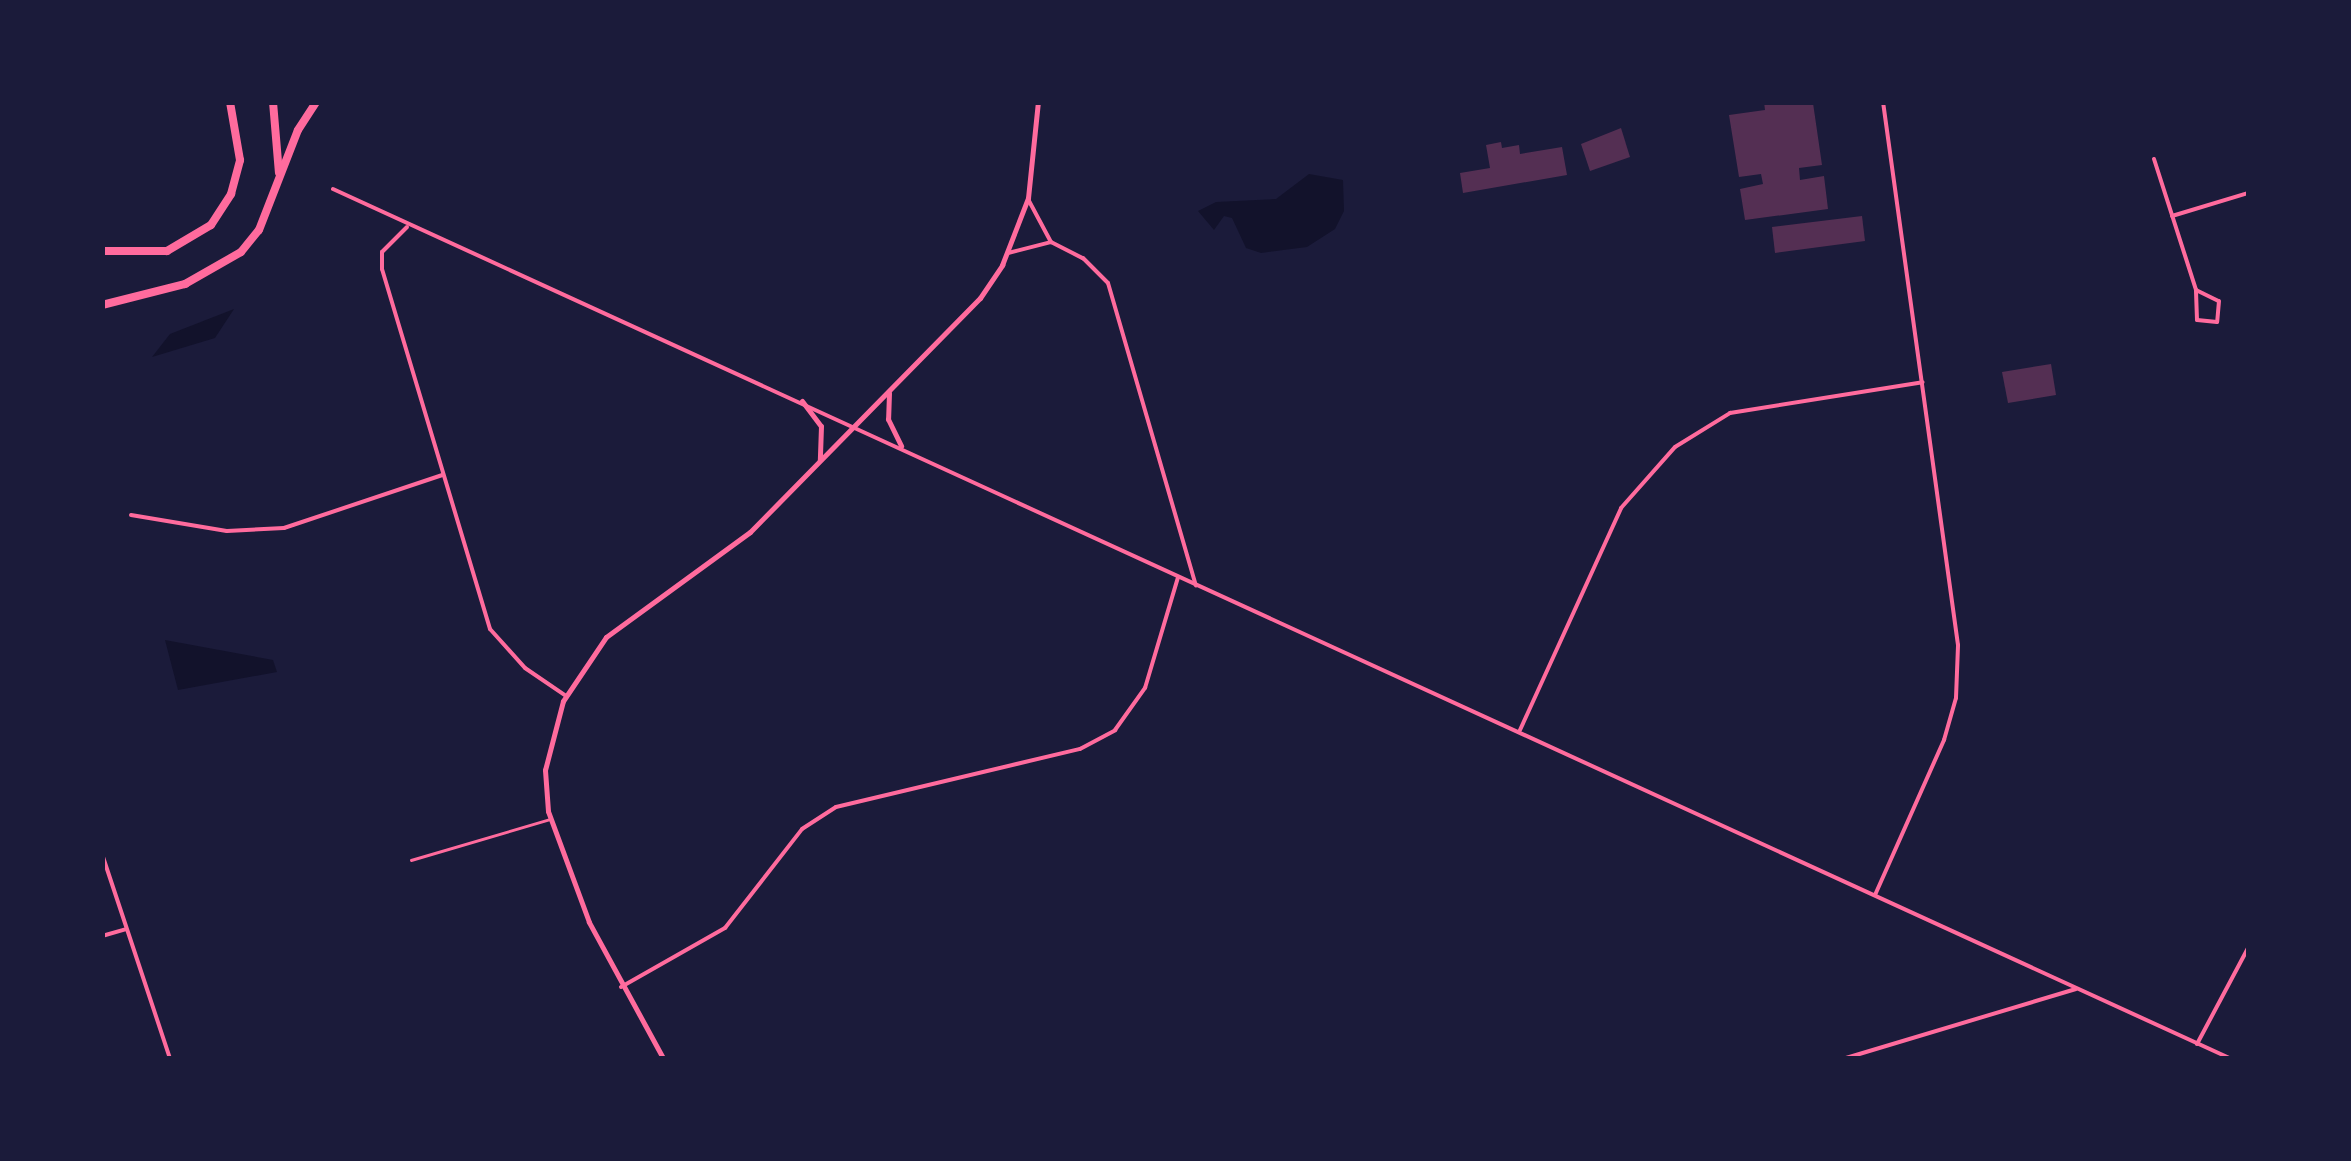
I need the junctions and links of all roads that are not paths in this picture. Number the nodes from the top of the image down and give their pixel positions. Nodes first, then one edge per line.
1 (230, 102) edge
2 (273, 102) edge
3 (316, 102) edge
4 (1038, 102) edge
5 (1884, 102) edge
6 (2154, 159) dead end
7 (278, 182) junction
8 (333, 189) dead end
9 (2248, 193) edge
10 (1028, 198) junction
11 (2172, 216) junction
12 (407, 226) junction
13 (1051, 242) junction
14 (102, 250) edge
15 (1007, 254) junction
16 (2196, 290) junction
17 (102, 304) edge
18 (1922, 382) junction
19 (890, 390) junction
20 (802, 401) junction
21 (856, 424) junction
22 (902, 446) junction
23 (820, 461) junction
24 (442, 475) junction
25 (131, 515) dead end
26 (1178, 577) junction
27 (1196, 585) junction
28 (566, 696) junction
29 (1520, 730) junction
30 (551, 819) junction
31 (102, 854) edge
32 (411, 860) dead end
33 (1875, 895) junction
34 (126, 928) junction
35 (102, 936) edge
36 (2248, 948) edge
37 (621, 987) junction
38 (2077, 988) junction
39 (2197, 1044) junction
40 (170, 1058) edge
41 (663, 1058) edge
42 (1846, 1058) edge
43 (2229, 1058) edge

1 - 14 highway
2 - 7 highway
3 - 7 highway
4 - 10 main road
5 - 18 street
6 - 11 street
7 - 17 highway
8 - 12 street
9 - 11 street
10 - 13 street
10 - 15 main road
11 - 16 street
12 - 20 street
12 - 24 street
13 - 15 street
13 - 27 street
15 - 19 main road
16 - 16 street
18 - 29 street
18 - 33 street
19 - 21 main road
19 - 22 main road
20 - 21 street
20 - 23 main road
21 - 22 street
21 - 23 main road
22 - 26 street
23 - 28 main road
24 - 25 street
24 - 28 street
26 - 27 street
26 - 37 street
27 - 29 street
28 - 30 main road
29 - 33 street
30 - 32 lane
30 - 37 main road
31 - 34 street
33 - 38 street
34 - 35 street
34 - 40 street
36 - 39 street
37 - 41 main road
38 - 39 street
38 - 42 street
39 - 43 street

